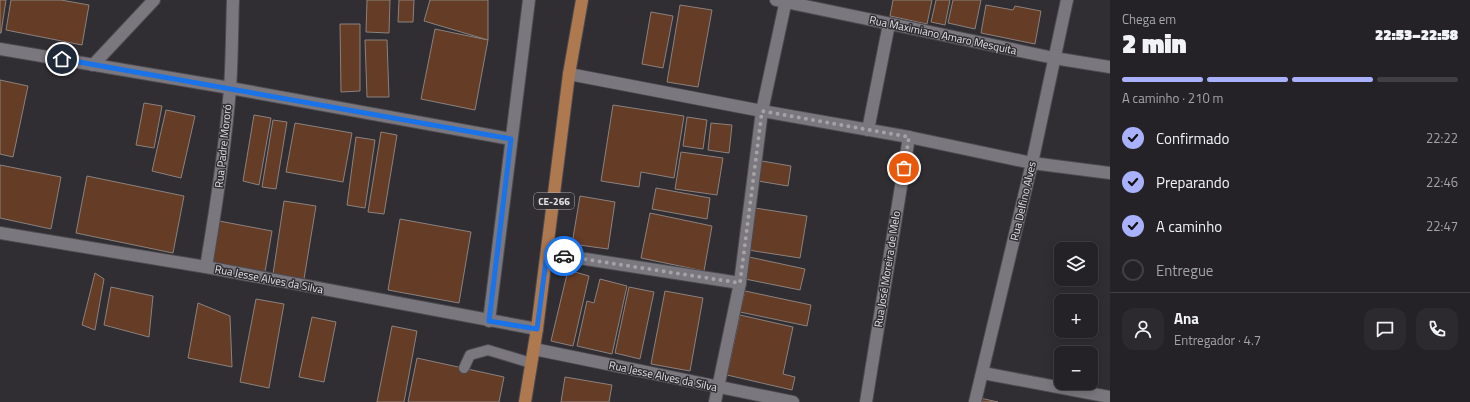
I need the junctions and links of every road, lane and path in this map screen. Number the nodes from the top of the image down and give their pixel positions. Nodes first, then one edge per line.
1 (154, 0) edge
2 (233, 0) edge
3 (529, 0) edge
4 (582, 0) edge
5 (1068, 0) edge
6 (782, 1) edge
7 (889, 24) junction
8 (0, 49) edge
9 (1054, 58) junction
10 (93, 65) junction
11 (1110, 68) edge
12 (569, 74) junction
13 (230, 88) junction
14 (762, 111) junction
15 (868, 130) junction
16 (909, 137) junction
17 (511, 139) junction
18 (1032, 163) junction
19 (1110, 174) edge
20 (0, 233) edge
21 (547, 253) junction
22 (206, 267) junction
23 (740, 283) junction
24 (489, 321) junction
25 (537, 329) junction
26 (534, 349) junction
27 (531, 363) junction
28 (464, 368) dead end
29 (983, 373) junction
30 (718, 387) junction
31 (1110, 397) edge
32 (525, 402) edge
33 (715, 402) edge
34 (793, 402) edge
35 (866, 402) edge
36 (975, 402) edge

1 - 10 street
2 - 13 street, Rua Padre Mororó
3 - 17 street
4 - 12 main road, CE-266
5 - 9 street, Rua Delfino Alves
6 - 7 street, Rua Maximiano Amaro Mesquita
6 - 14 street
7 - 9 street, Rua Maximiano Amaro Mesquita
7 - 15 street
8 - 10 street
9 - 11 street, Rua Maximiano Amaro Mesquita
9 - 18 street, Rua Delfino Alves
10 - 13 street
12 - 14 street
12 - 21 main road, CE-266
13 - 17 street
13 - 22 street, Rua Padre Mororó
14 - 15 street
14 - 23 street
15 - 16 street
16 - 18 street
16 - 35 street, Rua José Moreira de Melo
17 - 24 street
18 - 19 street
18 - 29 street, Rua Delfino Alves
20 - 22 street, Rua Jesse Alves da Silva
21 - 23 street
21 - 25 main road, CE-266
22 - 24 street, Rua Jesse Alves da Silva
23 - 30 street
24 - 25 street, Rua Jesse Alves da Silva
25 - 26 main road, CE-266
26 - 27 main road, CE-266
26 - 30 street, Rua Jesse Alves da Silva
27 - 28 lane
27 - 32 main road, CE-266
29 - 31 street
29 - 36 street, Rua Delfino Alves
30 - 33 street
30 - 34 street, Rua Jesse Alves da Silva

